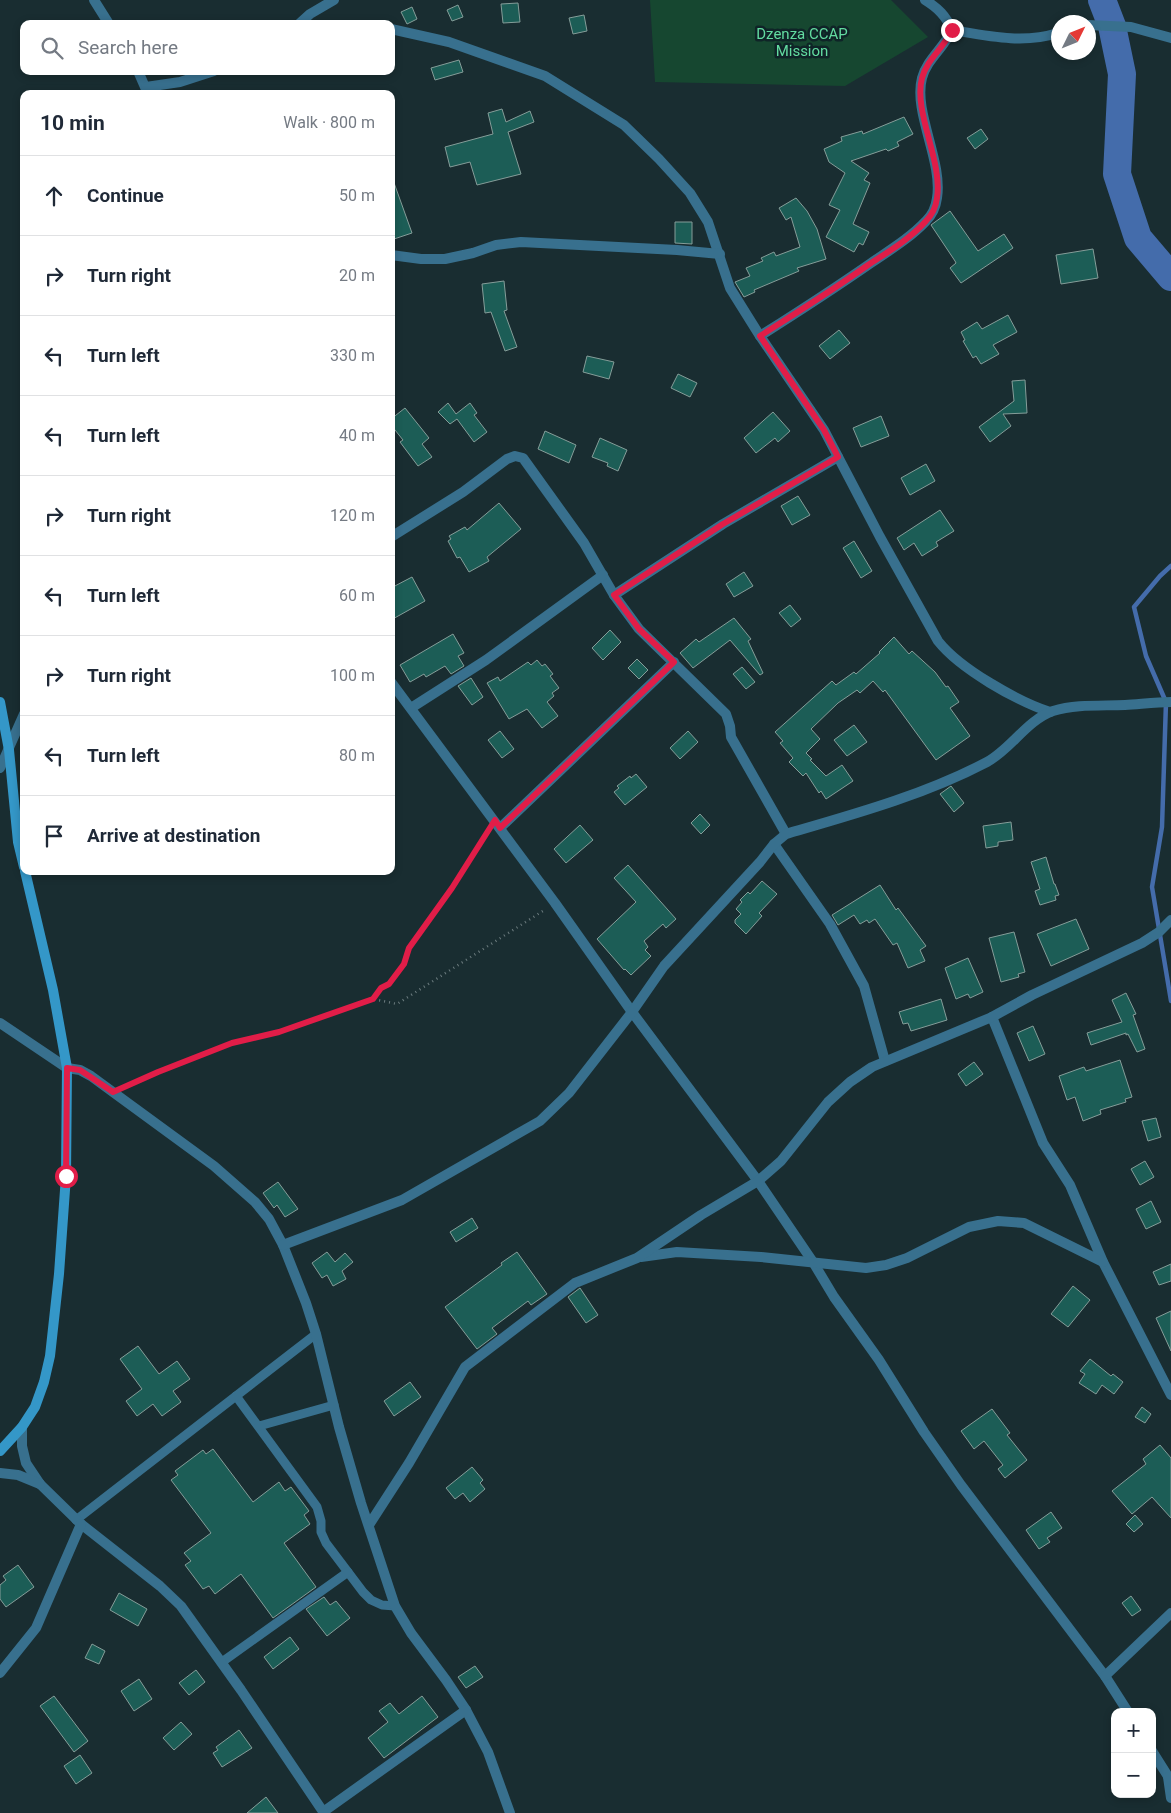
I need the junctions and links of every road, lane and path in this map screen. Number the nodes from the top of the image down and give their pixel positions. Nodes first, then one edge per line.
1 (94, 0) edge
2 (334, 0) edge
3 (925, 0) edge
4 (106, 20) edge
5 (303, 20) edge
6 (1096, 25) edge
7 (395, 30) edge
8 (952, 30) junction
9 (1051, 35) edge
10 (1171, 38) edge
11 (140, 75) edge
12 (202, 75) edge
13 (147, 90) edge
14 (720, 254) junction
15 (395, 256) edge
16 (760, 336) junction
17 (838, 457) junction
18 (395, 534) edge
19 (603, 575) junction
20 (614, 595) junction
21 (674, 662) junction
22 (395, 687) edge
23 (0, 702) edge
24 (1171, 702) edge
25 (411, 708) junction
26 (1050, 712) junction
27 (20, 724) edge
28 (9, 750) junction
29 (0, 768) edge
30 (497, 824) junction
31 (786, 834) junction
32 (774, 844) junction
33 (20, 850) edge
34 (26, 875) edge
35 (555, 903) junction
36 (1171, 920) edge
37 (373, 999) junction
38 (632, 1012) junction
39 (992, 1017) junction
40 (0, 1023) edge
41 (885, 1061) junction
42 (67, 1068) junction
43 (113, 1092) junction
44 (758, 1182) junction
45 (283, 1245) junction
46 (637, 1258) junction
47 (813, 1262) junction
48 (1102, 1262) junction
49 (316, 1334) junction
50 (1171, 1395) edge
51 (236, 1396) junction
52 (334, 1405) junction
53 (259, 1426) junction
54 (22, 1427) junction
55 (0, 1451) edge
56 (0, 1473) edge
57 (40, 1484) junction
58 (79, 1522) junction
59 (369, 1525) junction
60 (348, 1572) junction
61 (395, 1606) junction
62 (1171, 1613) edge
63 (222, 1662) junction
64 (0, 1673) edge
65 (1105, 1676) junction
66 (1125, 1708) edge
67 (466, 1710) junction
68 (1153, 1753) edge
69 (1170, 1779) edge
70 (1171, 1798) edge
71 (323, 1813) edge
72 (510, 1813) edge

1 - 4 street
2 - 5 street
3 - 8 street
6 - 10 street
7 - 14 street
8 - 9 street
8 - 16 street
11 - 13 street
12 - 13 street
14 - 15 street
14 - 16 street
16 - 17 street
17 - 20 street
17 - 26 street
18 - 19 street
19 - 20 street
19 - 25 street
20 - 21 street
21 - 30 street
21 - 31 street
22 - 25 street
23 - 28 street
24 - 26 street
25 - 30 street
26 - 31 street
27 - 28 street
28 - 29 street
28 - 33 street
30 - 35 street
30 - 37 path
31 - 32 street
32 - 38 street
32 - 41 street
34 - 42 street
35 - 37 path
35 - 38 street
36 - 39 street
37 - 43 path
38 - 44 street
38 - 45 street
39 - 41 street
39 - 48 street
40 - 42 street
41 - 44 street
42 - 43 street
42 - 54 street
43 - 45 street
44 - 46 street
44 - 47 street
45 - 49 street
46 - 47 street
46 - 59 street
47 - 48 street
47 - 65 street
48 - 50 street
49 - 51 lane
49 - 52 street
51 - 53 lane
51 - 58 lane
52 - 53 lane
52 - 59 street
53 - 60 lane
54 - 55 street
54 - 57 street
56 - 57 street
57 - 58 street
58 - 63 street
58 - 64 street
59 - 61 street
60 - 61 lane
60 - 63 lane
61 - 67 street
62 - 65 street
63 - 71 street
65 - 66 street
67 - 71 street
67 - 72 street
68 - 69 street
69 - 70 street

